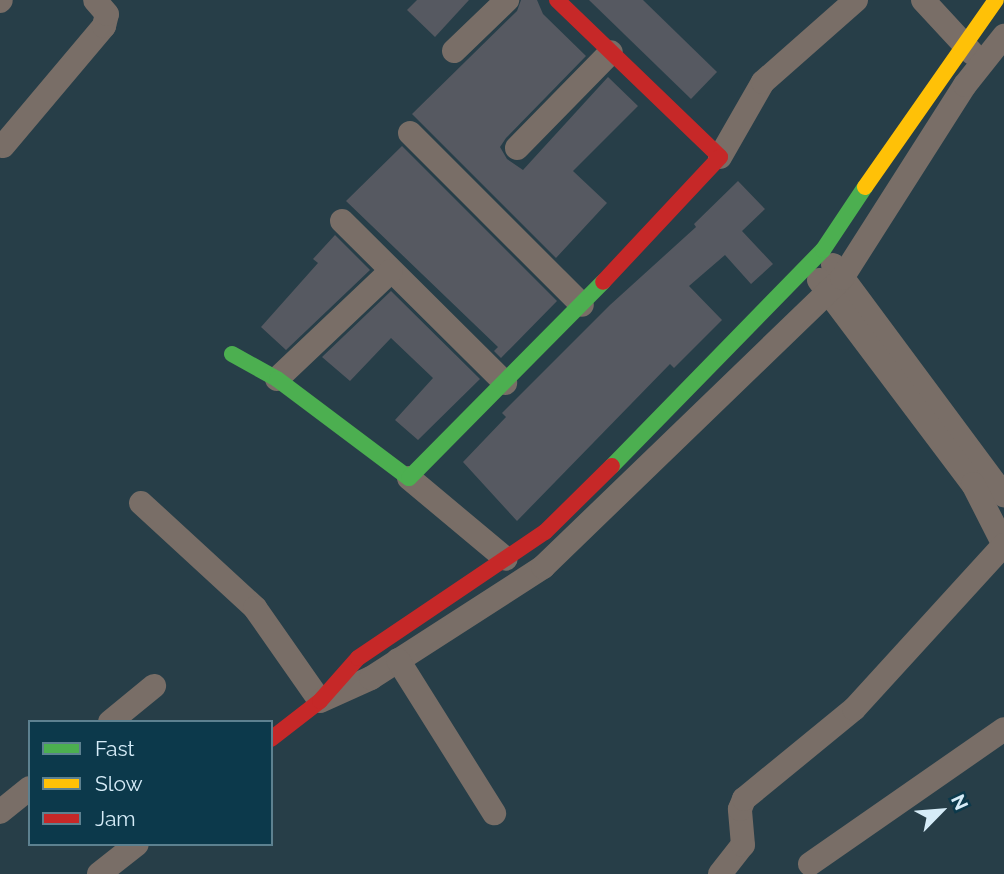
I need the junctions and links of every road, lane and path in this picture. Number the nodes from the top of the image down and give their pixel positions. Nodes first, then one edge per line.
1 (94, 0) edge
2 (507, 0) edge
3 (557, 0) edge
4 (856, 0) edge
5 (923, 0) edge
6 (996, 0) edge
7 (1004, 36) edge
8 (961, 44) junction
9 (454, 51) dead end
10 (611, 52) junction
11 (983, 63) junction
12 (410, 133) dead end
13 (3, 146) dead end
14 (517, 148) dead end
15 (720, 157) junction
16 (342, 221) dead end
17 (816, 259) junction
18 (391, 271) junction
19 (835, 284) junction
20 (582, 305) junction
21 (232, 354) dead end
22 (277, 379) junction
23 (505, 383) junction
24 (409, 478) junction
25 (1004, 495) edge
26 (141, 503) dead end
27 (1004, 545) edge
28 (506, 559) junction
29 (398, 660) junction
30 (153, 686) dead end
31 (320, 701) junction
32 (112, 720) edge
33 (1004, 729) edge
34 (273, 737) edge
35 (28, 790) edge
36 (0, 812) edge
37 (494, 813) dead end
38 (134, 846) edge
39 (810, 864) dead end
40 (99, 874) edge
41 (720, 874) edge

1 - 13 street
2 - 9 street
3 - 10 street
4 - 15 street
5 - 8 street
6 - 8 street
7 - 11 street
8 - 11 street
8 - 17 street
10 - 14 street
10 - 15 street
11 - 19 street
12 - 20 street
15 - 20 street
16 - 18 street
17 - 19 street
17 - 28 street
18 - 22 street
18 - 23 street
19 - 25 street
19 - 27 street
19 - 29 street
20 - 23 street
21 - 22 street
22 - 24 street
23 - 24 street
24 - 28 street
26 - 31 street
27 - 41 street
28 - 31 street
29 - 31 street
29 - 37 street
30 - 32 street
31 - 34 street
33 - 39 street
35 - 36 street
38 - 40 street

